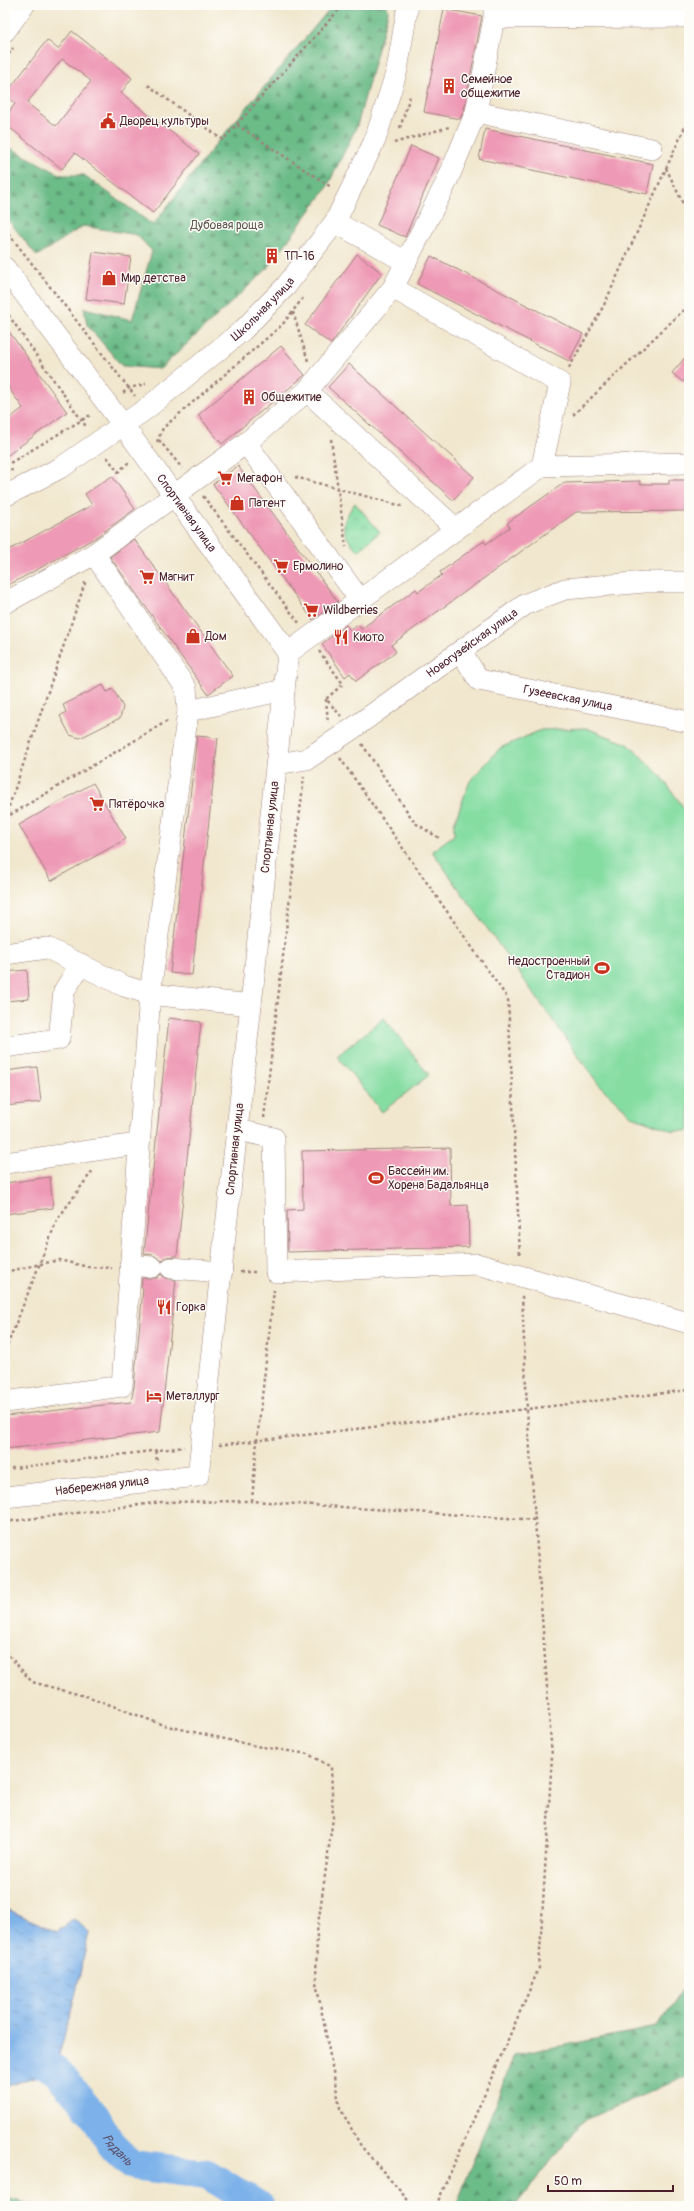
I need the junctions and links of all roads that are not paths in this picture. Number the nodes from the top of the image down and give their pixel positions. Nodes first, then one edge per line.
1 (24, 5) edge
2 (408, 5) edge
3 (494, 12) edge
4 (689, 17) edge
5 (5, 31) edge
6 (474, 116) junction
7 (652, 149) road end
8 (335, 222) junction
9 (406, 262) junction
10 (5, 268) edge
11 (393, 288) junction
12 (310, 386) junction
13 (123, 425) junction
14 (246, 443) junction
15 (689, 464) edge
16 (542, 466) junction
17 (173, 495) junction
18 (5, 496) edge
19 (456, 529) junction
20 (94, 554) junction
21 (689, 582) edge
22 (360, 600) junction
23 (5, 603) edge
24 (461, 652) junction
25 (288, 653) junction
26 (284, 690) junction
27 (188, 711) junction
28 (689, 722) edge
29 (277, 764) junction
30 (5, 954) edge
31 (81, 964) junction
32 (150, 994) junction
33 (251, 1005) junction
34 (5, 1047) edge
35 (238, 1130) junction
36 (138, 1144) junction
37 (5, 1162) edge
38 (130, 1265) junction
39 (222, 1272) junction
40 (689, 1322) edge
41 (5, 1402) edge
42 (198, 1476) joint
43 (5, 1497) edge

1 - 5 street
2 - 8 street, Школьная улица
3 - 4 street
3 - 6 street
6 - 7 street
6 - 9 street
8 - 9 street
8 - 13 street, Школьная улица
9 - 11 street
10 - 13 street, Спортивная улица
11 - 12 street
11 - 16 street
12 - 14 street
12 - 19 street
13 - 17 street, Спортивная улица
13 - 18 street, Школьная улица
14 - 17 street
14 - 22 street
15 - 16 street
16 - 19 street
17 - 20 street
17 - 25 street, Спортивная улица
19 - 22 street
20 - 23 street
20 - 27 street
21 - 24 street, Новогузейская улица
22 - 25 street
24 - 28 street, Гузеевская улица
24 - 29 street, Новогузейская улица
25 - 26 street, Спортивная улица
26 - 27 street
26 - 29 street, Спортивная улица
27 - 32 street
29 - 33 street, Спортивная улица
30 - 31 street
31 - 32 street
31 - 34 street
32 - 33 street
32 - 36 street
33 - 35 street, Спортивная улица
35 - 39 street, Спортивная улица
35 - 40 street
36 - 37 street
36 - 38 street
38 - 39 street
38 - 41 street
39 - 42 street, Спортивная улица
42 - 43 street, Набережная улица

